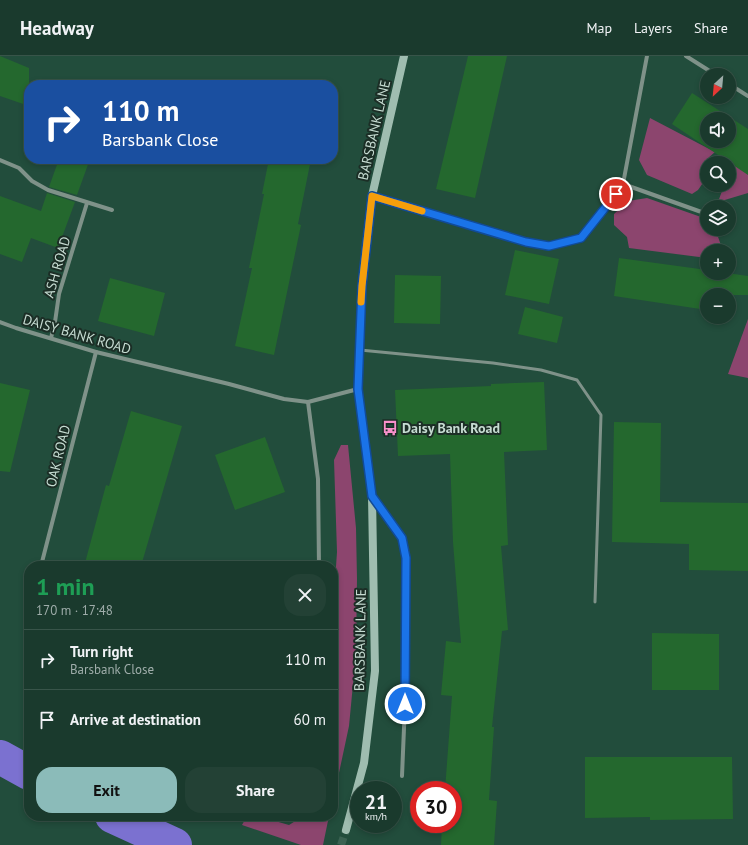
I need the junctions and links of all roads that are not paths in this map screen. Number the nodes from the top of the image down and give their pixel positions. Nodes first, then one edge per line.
1 (404, 56) edge
2 (646, 56) edge
3 (686, 56) edge
4 (705, 68) edge
5 (736, 88) edge
6 (748, 96) edge
7 (0, 160) edge
8 (623, 184) junction
9 (372, 196) junction
10 (87, 203) junction
11 (112, 210) dead end
12 (700, 212) edge
13 (0, 322) edge
14 (51, 338) junction
15 (360, 350) junction
16 (96, 352) junction
17 (358, 389) junction
18 (308, 402) junction
19 (372, 496) junction
20 (42, 561) edge
21 (319, 561) edge
22 (595, 602) dead end
23 (402, 776) dead end
24 (346, 830) tunnel mouth

1 - 9 street, BARSBANK LANE
2 - 8 street
3 - 4 street
5 - 6 street
7 - 10 street
8 - 9 street
8 - 12 street
9 - 15 street, BARSBANK LANE
10 - 11 street
10 - 14 street, ASH ROAD
13 - 14 street, DAISY BANK ROAD
14 - 16 street, DAISY BANK ROAD
15 - 17 street, BARSBANK LANE
15 - 22 lane
16 - 18 street, DAISY BANK ROAD
16 - 20 street, OAK ROAD
17 - 18 street, DAISY BANK ROAD
17 - 19 street, BARSBANK LANE
18 - 21 street
19 - 23 street, BARSBANK LANE
19 - 24 street, BARSBANK LANE

